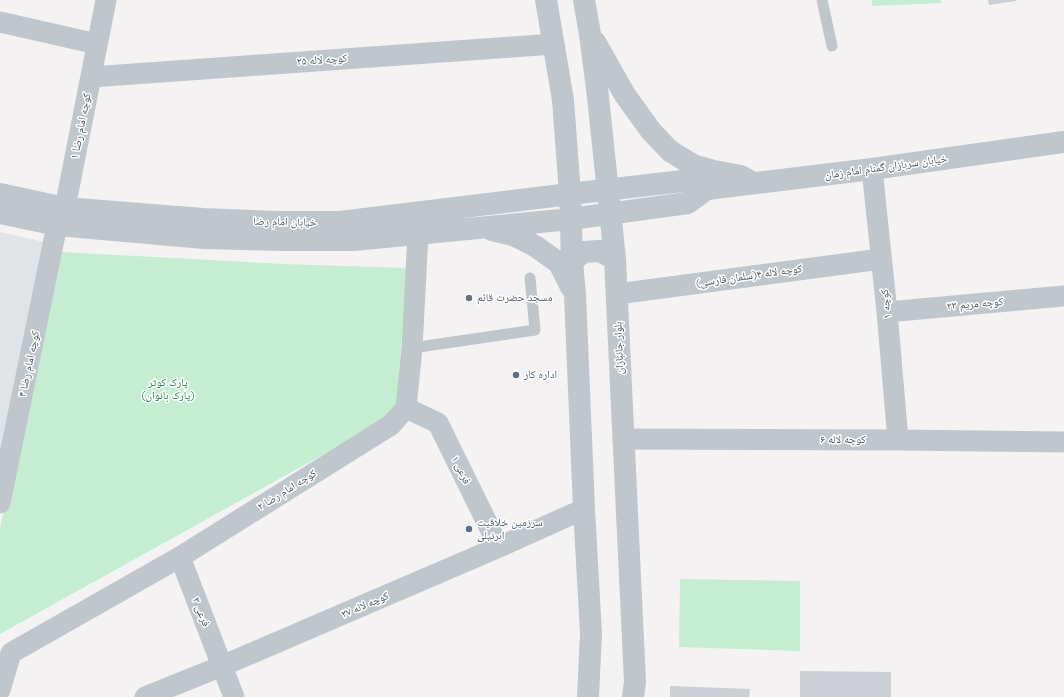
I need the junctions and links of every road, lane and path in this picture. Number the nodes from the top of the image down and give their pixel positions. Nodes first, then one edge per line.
1 (106, 0) edge
2 (546, 0) edge
3 (584, 0) edge
4 (822, 0) edge
5 (0, 22) edge
6 (590, 34) junction
7 (97, 44) junction
8 (554, 44) junction
9 (832, 46) dead end
10 (91, 77) junction
11 (598, 97) junction
12 (563, 100) junction
13 (1064, 142) edge
14 (872, 169) junction
15 (752, 184) junction
16 (707, 189) junction
17 (608, 190) junction
18 (0, 194) edge
19 (570, 194) junction
20 (0, 213) edge
21 (610, 214) junction
22 (61, 216) junction
23 (571, 219) junction
24 (481, 228) junction
25 (340, 231) junction
26 (418, 234) junction
27 (615, 259) junction
28 (881, 259) junction
29 (572, 261) junction
30 (530, 278) dead end
31 (617, 294) junction
32 (575, 295) junction
33 (1064, 296) edge
34 (887, 312) junction
35 (412, 348) junction
36 (406, 408) junction
37 (623, 439) junction
38 (898, 440) junction
39 (1064, 442) edge
40 (0, 503) edge
41 (584, 509) junction
42 (499, 547) junction
43 (180, 557) junction
44 (5, 652) edge
45 (222, 666) junction
46 (0, 690) edge
47 (145, 697) edge
48 (234, 697) edge
49 (588, 697) edge
50 (633, 697) edge

1 - 7 street, کوچه امام رضا ۱
2 - 8 street
3 - 6 street, بلوار جانبازان
4 - 9 lane
5 - 7 street
6 - 11 street, بلوار جانبازان
6 - 15 street
7 - 10 street, کوچه امام رضا ۱
8 - 10 street, کوچه لاله ۲۵
8 - 12 street
10 - 22 street, کوچه امام رضا ۱
11 - 12 street
11 - 17 street, بلوار جانبازان
12 - 19 street
13 - 14 street, خیابان سربازان گمنام امام زمان
14 - 15 street, خیابان سربازان گمنام امام زمان
14 - 28 street, کوچه ۱
15 - 16 street, خیابان سربازان گمنام امام زمان
16 - 17 street, خیابان سربازان گمنام امام زمان
16 - 21 street
17 - 19 street, خیابان سربازان گمنام امام زمان
17 - 21 street, بلوار جانبازان
18 - 22 street, خیابان امام رضا
19 - 23 street
19 - 25 street, خیابان امام رضا
20 - 22 street, خیابان امام رضا
21 - 23 street, خیابان امام رضا
21 - 27 street, بلوار جانبازان
22 - 25 street, خیابان امام رضا
22 - 40 street, کوچه امام رضا ۴
23 - 24 street, خیابان امام رضا
23 - 29 street
24 - 26 street, خیابان امام رضا
24 - 32 street
25 - 26 street, خیابان امام رضا
26 - 35 street
27 - 29 street
27 - 31 street, بلوار جانبازان
28 - 31 street, کوچه لاله ۴(سلمان فارسی)
28 - 34 street, کوچه ۱
29 - 32 street
30 - 35 lane
31 - 37 street, بلوار جانبازان
32 - 41 street
33 - 34 street, کوچه مریم ۲۳
34 - 38 street, کوچه ۱
35 - 36 street
36 - 42 street, فرعی ۱
36 - 43 street, کوچه امام رضا ۲
37 - 38 street, کوچه لاله ۶
37 - 50 street, بلوار جانبازان
38 - 39 street, کوچه لاله ۶
41 - 42 street, کوچه لاله ۲۷
41 - 49 street
42 - 45 street, کوچه لاله ۲۷
43 - 44 street, کوچه امام رضا ۲
43 - 45 street, فرعی ۳
44 - 46 street
45 - 47 street, کوچه لاله ۲۷
45 - 48 street, فرعی ۳

